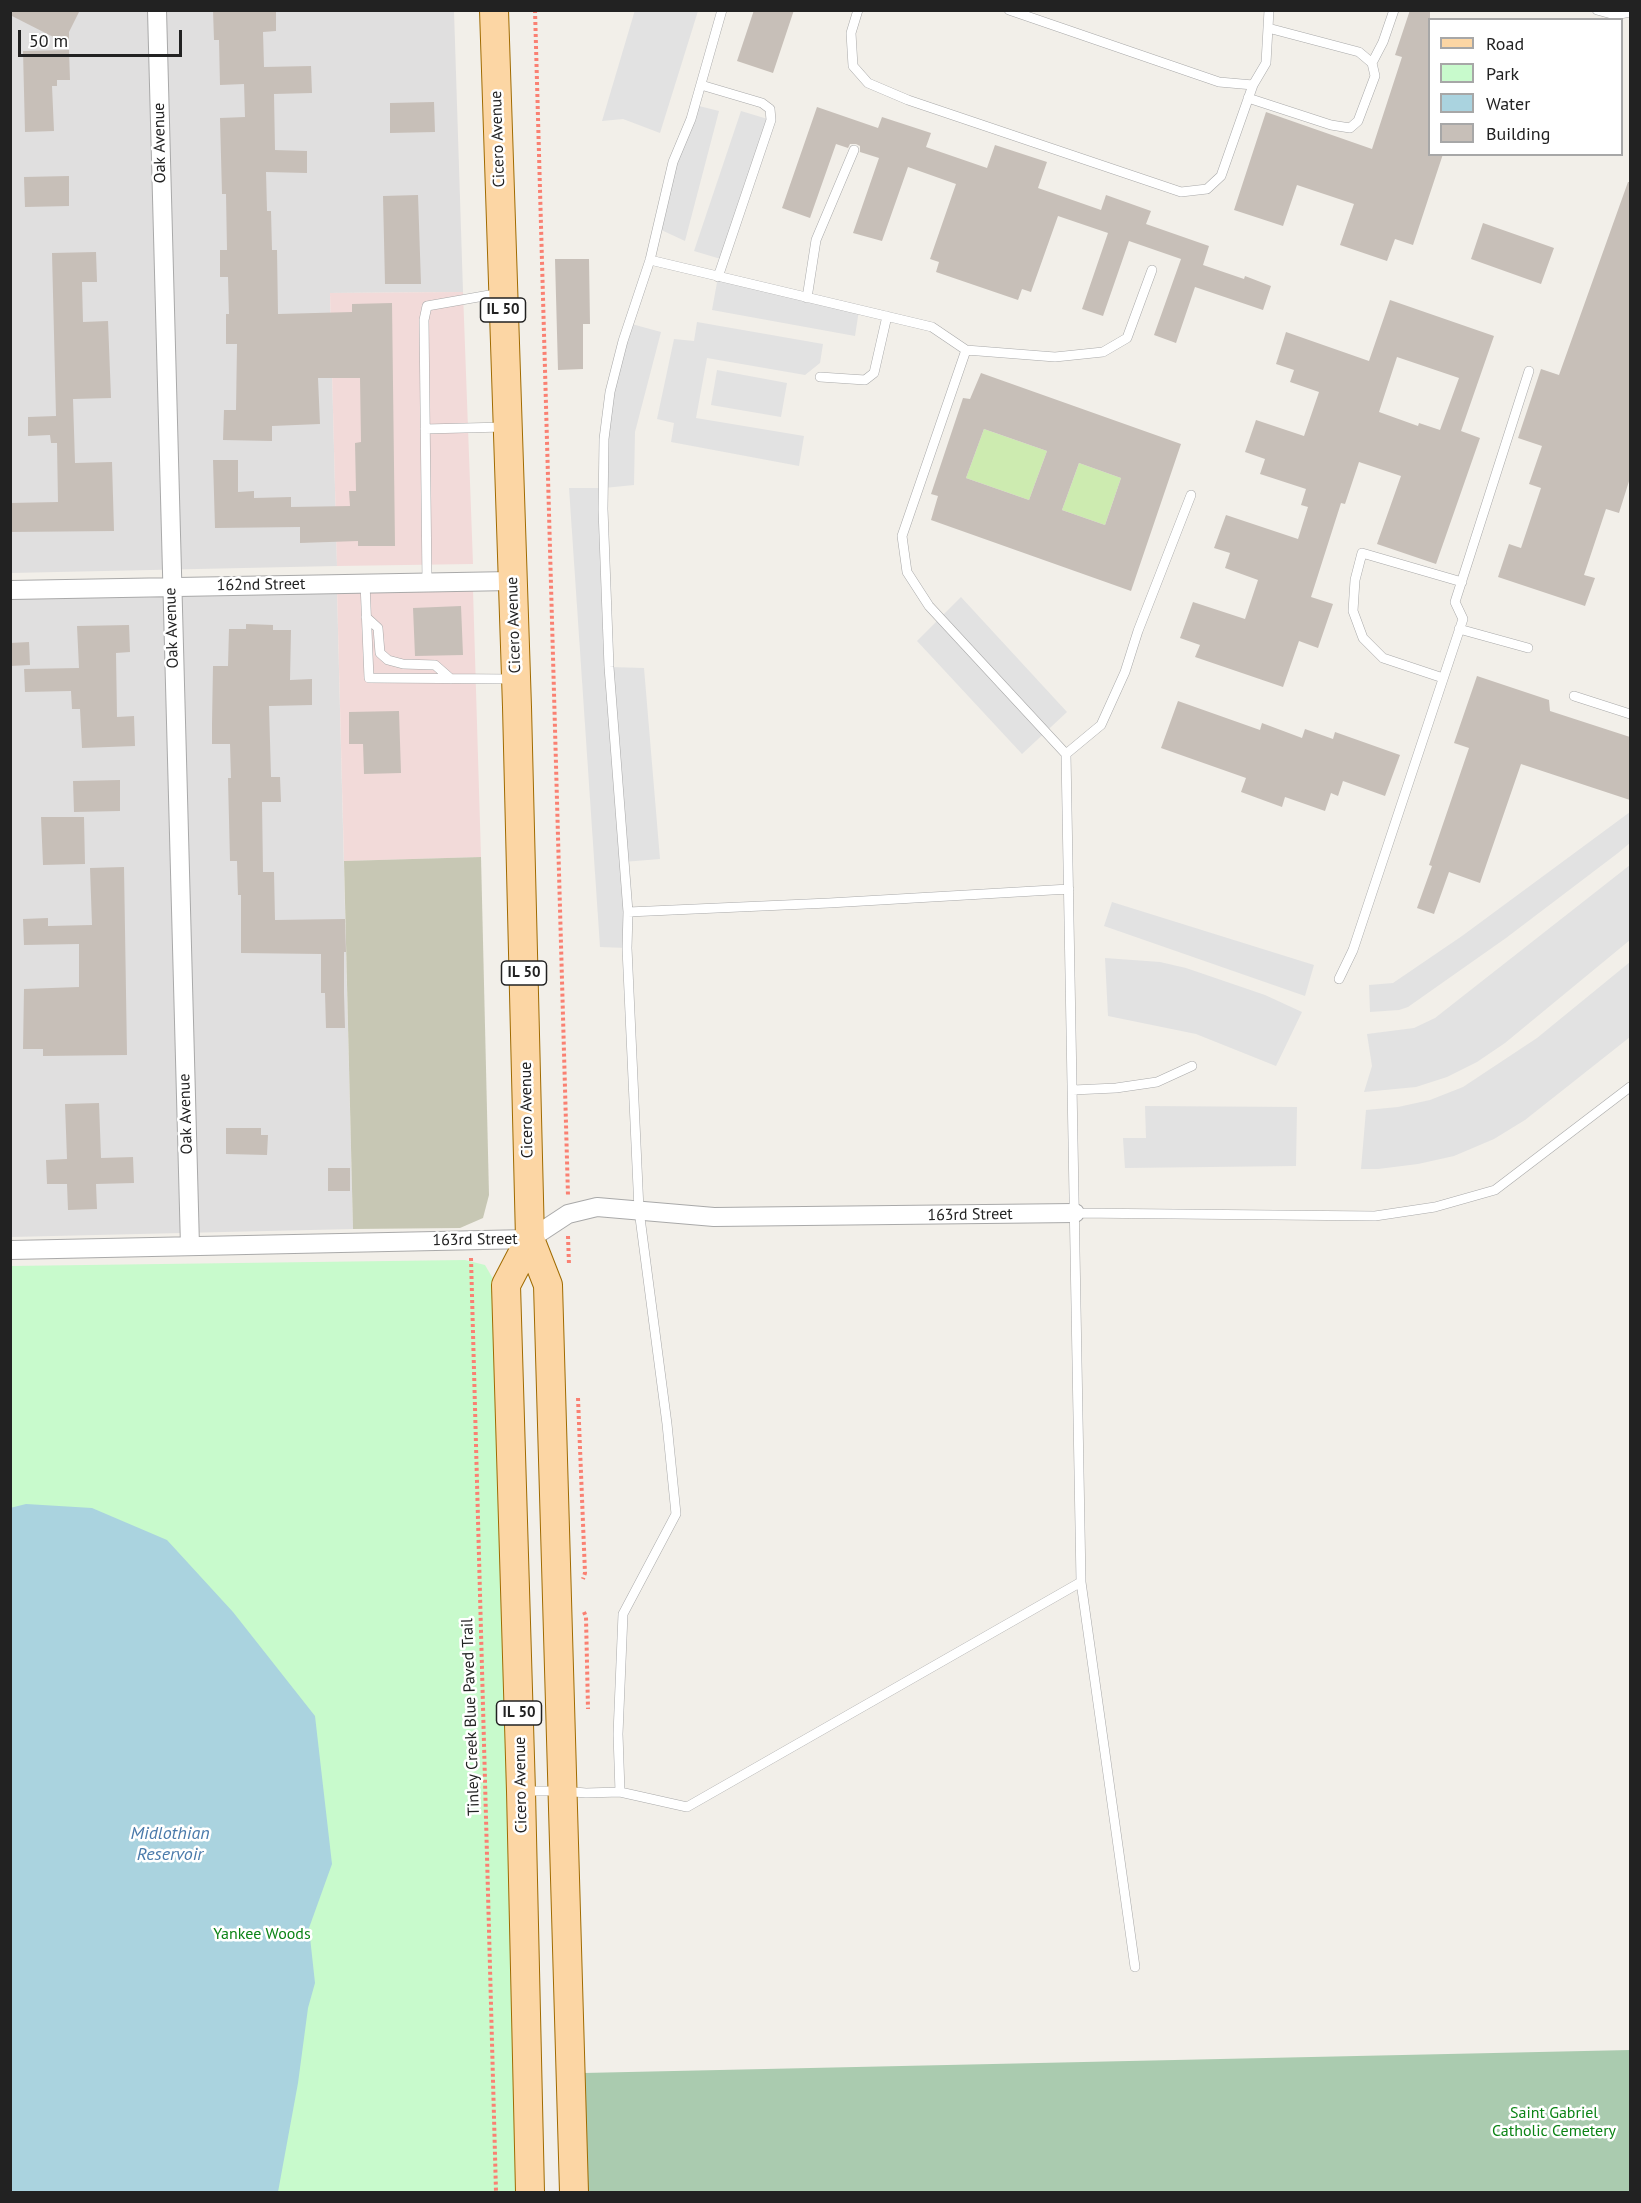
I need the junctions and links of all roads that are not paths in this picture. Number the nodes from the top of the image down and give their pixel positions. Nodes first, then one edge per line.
1 (157, 10) edge
2 (494, 10) edge
3 (722, 10) edge
4 (858, 10) edge
5 (1009, 10) edge
6 (1269, 10) edge
7 (1394, 10) edge
8 (1597, 10) edge
9 (1630, 12) edge
10 (1268, 28) junction
11 (1372, 63) junction
12 (701, 84) junction
13 (1253, 85) junction
14 (1248, 98) junction
15 (854, 150) dead end
16 (650, 260) junction
17 (1152, 270) dead end
18 (718, 277) junction
19 (503, 293) junction
20 (807, 298) junction
21 (887, 316) junction
22 (966, 350) junction
23 (1529, 371) dead end
24 (820, 377) dead end
25 (507, 427) junction
26 (425, 429) junction
27 (1191, 495) dead end
28 (512, 581) junction
29 (427, 582) junction
30 (1462, 582) junction
31 (365, 584) junction
32 (171, 587) junction
33 (10, 590) edge
34 (366, 617) junction
35 (1459, 629) junction
36 (1528, 648) dead end
37 (1443, 678) junction
38 (451, 679) junction
39 (516, 679) junction
40 (1574, 696) dead end
41 (1630, 714) edge
42 (1066, 754) junction
43 (1069, 888) junction
44 (628, 912) junction
45 (1339, 979) dead end
46 (1192, 1066) dead end
47 (1630, 1087) edge
48 (1072, 1090) junction
49 (639, 1210) junction
50 (1075, 1213) junction
51 (530, 1239) junction
52 (190, 1246) junction
53 (10, 1250) edge
54 (1081, 1582) junction
55 (521, 1791) junction
56 (563, 1791) junction
57 (620, 1792) junction
58 (1135, 1967) dead end
59 (530, 2193) edge
60 (574, 2193) edge

1 - 32 street, Oak Avenue
2 - 19 main road, Cicero Avenue / IL 50
3 - 12 lane
4 - 14 lane
5 - 13 lane
6 - 10 lane
7 - 11 lane
8 - 9 lane
10 - 11 lane
10 - 13 lane
11 - 14 lane
12 - 16 lane
12 - 18 lane
13 - 14 lane
15 - 20 lane
16 - 18 lane
16 - 44 lane
17 - 22 lane
18 - 20 lane
19 - 25 main road, Cicero Avenue / IL 50
19 - 26 lane
20 - 21 lane
21 - 22 lane
21 - 24 lane
22 - 42 lane
23 - 30 lane
25 - 26 lane
25 - 28 main road, Cicero Avenue / IL 50
26 - 29 lane
27 - 42 lane
28 - 29 street, 162nd Street
28 - 39 main road, Cicero Avenue / IL 50
29 - 31 street, 162nd Street
30 - 35 lane
30 - 37 lane
31 - 32 street, 162nd Street
31 - 34 lane
32 - 33 street, 162nd Street
32 - 52 street, Oak Avenue
34 - 38 lane
34 - 38 lane
35 - 36 lane
35 - 37 lane
37 - 45 lane
38 - 39 lane
39 - 51 main road, Cicero Avenue / IL 50
40 - 41 lane
42 - 43 lane
43 - 44 lane
43 - 48 lane
44 - 49 lane
46 - 48 lane
47 - 50 lane
48 - 50 lane
49 - 50 street, 163rd Street
49 - 51 street, 163rd Street
49 - 57 lane
50 - 54 lane
51 - 52 street, 163rd Street
51 - 55 main road, Cicero Avenue / IL 50
51 - 56 main road, Cicero Avenue / IL 50
52 - 53 street, 163rd Street
54 - 57 lane
54 - 58 lane
55 - 56 lane
55 - 59 main road, Cicero Avenue / IL 50
56 - 57 lane
56 - 60 main road, Cicero Avenue / IL 50

